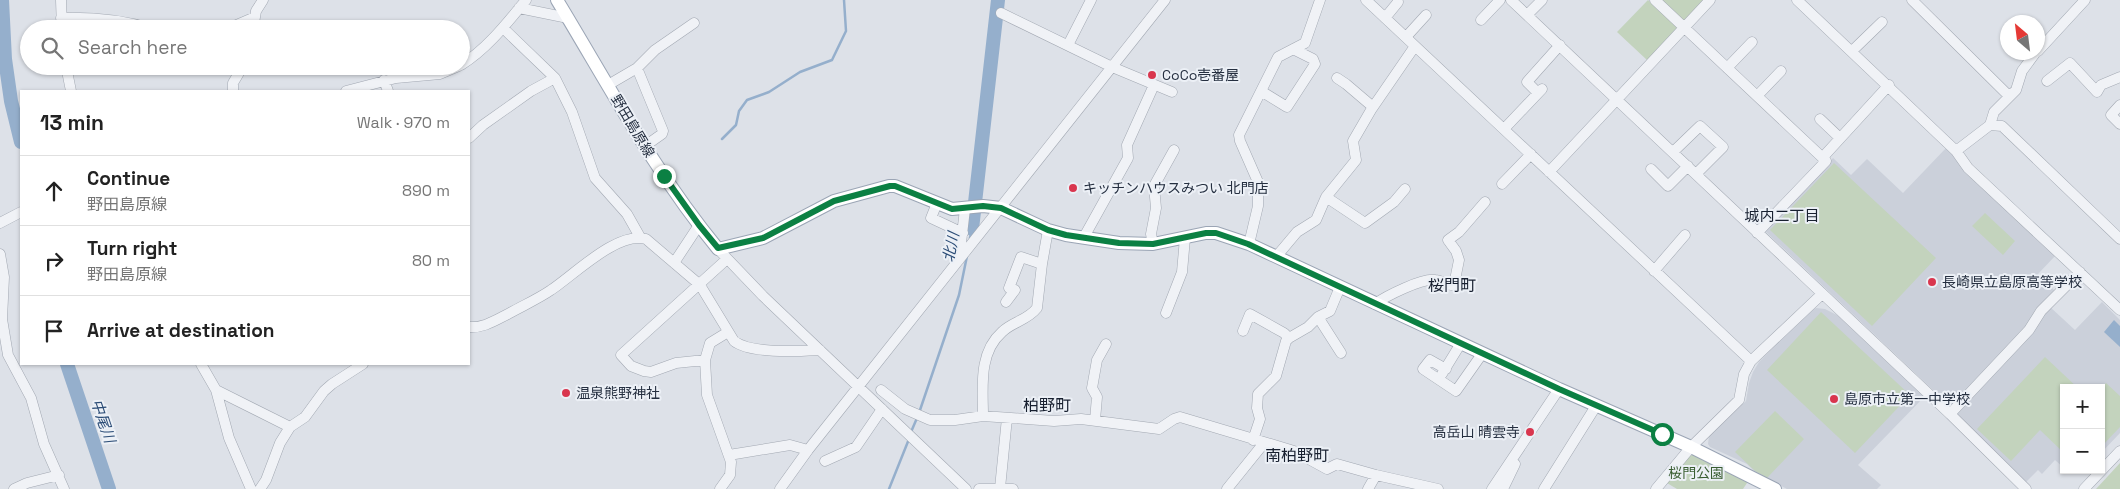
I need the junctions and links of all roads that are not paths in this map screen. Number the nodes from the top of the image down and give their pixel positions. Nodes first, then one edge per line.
1 (61, 0) edge
2 (263, 0) edge
3 (558, 0) edge
4 (1091, 0) edge
5 (1165, 0) edge
6 (1320, 0) edge
7 (1366, 0) edge
8 (1500, 0) edge
9 (1511, 0) edge
10 (1542, 0) edge
11 (1655, 0) edge
12 (1710, 0) edge
13 (1797, 0) edge
14 (1912, 0) edge
15 (2085, 0) edge
16 (1398, 2) dead end
17 (523, 4) edge
18 (1002, 13) dead end
19 (1426, 15) dead end
20 (1527, 15) junction
21 (254, 17) junction
22 (568, 18) junction
23 (1385, 18) junction
24 (61, 20) edge
25 (71, 20) edge
26 (110, 20) edge
27 (247, 20) edge
28 (254, 20) edge
29 (1481, 20) dead end
30 (1882, 22) dead end
31 (694, 23) dead end
32 (1684, 27) junction
33 (503, 28) junction
34 (1406, 38) junction
35 (1752, 42) dead end
36 (2045, 43) edge
37 (1068, 45) junction
38 (1415, 46) junction
39 (1560, 46) junction
40 (1293, 49) junction
41 (1852, 51) junction
42 (470, 59) edge
43 (2031, 60) edge
44 (1112, 67) junction
45 (637, 68) junction
46 (1727, 68) junction
47 (1782, 70) dead end
48 (68, 75) edge
49 (238, 75) edge
50 (431, 75) edge
51 (2120, 77) edge
52 (555, 78) junction
53 (1337, 78) dead end
54 (384, 80) junction
55 (2047, 81) dead end
56 (608, 85) junction
57 (1154, 85) junction
58 (1889, 85) junction
59 (72, 90) edge
60 (233, 90) edge
61 (349, 90) edge
62 (388, 90) edge
63 (1172, 92) dead end
64 (1261, 92) junction
65 (1757, 96) junction
66 (2009, 96) junction
67 (1618, 100) junction
68 (2120, 105) edge
69 (1373, 107) junction
70 (1820, 119) dead end
71 (2120, 124) edge
72 (1990, 125) junction
73 (1504, 129) junction
74 (470, 137) edge
75 (1840, 138) junction
76 (645, 146) junction
77 (1174, 150) dead end
78 (1956, 151) junction
79 (1673, 152) junction
80 (1531, 154) junction
81 (1823, 157) junction
82 (1688, 166) junction
83 (1651, 169) dead end
84 (1549, 172) junction
85 (1696, 174) junction
86 (1502, 184) dead end
87 (1405, 189) dead end
88 (1326, 197) junction
89 (1485, 202) dead end
90 (937, 203) junction
91 (971, 208) junction
92 (1001, 208) junction
93 (20, 213) edge
94 (0, 223) edge
95 (699, 225) junction
96 (1048, 230) junction
97 (963, 233) junction
98 (1757, 233) junction
99 (1685, 235) dead end
100 (640, 237) junction
101 (1084, 237) junction
102 (1185, 238) junction
103 (2120, 239) edge
104 (1153, 244) junction
105 (1248, 244) junction
106 (718, 248) junction
107 (0, 254) edge
108 (1276, 257) junction
109 (726, 259) junction
110 (960, 260) junction
111 (674, 263) junction
112 (1042, 264) junction
113 (1654, 271) junction
114 (2080, 272) junction
115 (700, 285) junction
116 (1340, 287) junction
117 (1822, 294) junction
118 (1006, 302) dead end
119 (1375, 304) junction
120 (2120, 310) edge
121 (1166, 313) dead end
122 (1318, 317) junction
123 (470, 327) edge
124 (1243, 331) dead end
125 (728, 332) junction
126 (1289, 338) junction
127 (1461, 343) junction
128 (1106, 344) dead end
129 (820, 350) junction
130 (1341, 353) dead end
131 (1482, 354) junction
132 (705, 360) junction
133 (1751, 361) junction
134 (202, 365) edge
135 (360, 365) edge
136 (1446, 369) junction
137 (1439, 379) junction
138 (859, 387) junction
139 (216, 390) junction
140 (881, 390) dead end
141 (1562, 390) junction
142 (1596, 406) junction
143 (882, 410) junction
144 (908, 410) junction
145 (1950, 414) junction
146 (983, 416) junction
147 (1007, 418) junction
148 (1095, 420) junction
149 (899, 426) junction
150 (290, 427) junction
151 (1253, 440) junction
152 (1264, 443) junction
153 (1691, 447) junction
154 (808, 450) junction
155 (2120, 451) edge
156 (729, 456) junction
157 (825, 461) dead end
158 (59, 475) junction
159 (1376, 475) junction
160 (1000, 488) edge
161 (14, 489) edge
162 (64, 489) edge
163 (251, 489) edge
164 (260, 489) edge
165 (720, 489) edge
166 (780, 489) edge
167 (966, 489) edge
168 (980, 489) edge
169 (1013, 489) edge
170 (1227, 489) edge
171 (1368, 489) edge
172 (1438, 489) edge
173 (1492, 489) edge
174 (1503, 489) edge
175 (1544, 489) edge
176 (1656, 489) edge
177 (1775, 489) edge
178 (2026, 489) edge
179 (2084, 489) edge

1 - 24 street
2 - 21 street
3 - 22 main road, 野田島原線
4 - 37 street
5 - 44 street
6 - 40 street
7 - 23 street
8 - 29 street
9 - 20 street
10 - 20 street
11 - 32 street
12 - 32 street
13 - 41 street
14 - 66 street
15 - 36 street
16 - 23 street
17 - 22 street
17 - 33 street
18 - 37 street
19 - 34 street
20 - 39 street
21 - 27 street
21 - 28 street
22 - 56 main road, 野田島原線
23 - 34 street
25 - 26 street
30 - 41 street
31 - 45 street
32 - 46 street
32 - 67 street
33 - 42 street
33 - 52 street
34 - 38 street
35 - 46 street
37 - 44 street
38 - 69 street
38 - 73 street
39 - 67 street
39 - 73 street
40 - 64 street
40 - 64 street
41 - 58 street
43 - 66 street
44 - 57 street
44 - 92 street
45 - 56 street
45 - 76 street
46 - 65 street
47 - 65 street
48 - 59 street
49 - 60 street
50 - 54 street
51 - 55 street
52 - 74 street
52 - 100 street
53 - 69 street
54 - 61 street
54 - 62 street
56 - 76 main road, 野田島原線
57 - 63 street
57 - 101 street
58 - 75 street
58 - 78 street
64 - 105 street
65 - 81 street
66 - 72 street
67 - 79 street
67 - 84 street
68 - 71 street
69 - 88 street
70 - 75 street
72 - 78 street
72 - 103 street
73 - 80 street
75 - 81 street
76 - 95 main road, 野田島原線
77 - 104 street
78 - 114 street
79 - 82 street
79 - 85 street
80 - 84 street
80 - 86 street
81 - 98 street
82 - 83 street
82 - 85 street
84 - 113 street
85 - 98 street
87 - 88 street
88 - 108 street
89 - 119 street
90 - 91 main road
90 - 97 street
90 - 106 main road
91 - 92 main road
91 - 97 street
92 - 96 main road
92 - 110 street
93 - 94 street
95 - 106 main road, 野田島原線
95 - 111 street
96 - 101 main road
96 - 112 street
97 - 110 street
98 - 117 street
99 - 113 street
100 - 111 street
100 - 123 street
101 - 104 main road
102 - 104 main road
102 - 105 main road
102 - 121 street
105 - 108 main road
106 - 109 street
107 - 158 street
108 - 116 main road
109 - 115 street
109 - 129 street
110 - 138 street
111 - 115 street
112 - 118 street
112 - 146 street
113 - 133 street
114 - 120 street
114 - 145 street
115 - 125 street
115 - 132 street
116 - 119 main road
116 - 122 street
117 - 133 street
117 - 145 street
119 - 127 main road
122 - 126 street
122 - 130 street
124 - 126 street
125 - 129 street
125 - 132 street
126 - 151 street
127 - 131 main road
127 - 136 street
128 - 148 street
129 - 138 street
131 - 137 street
131 - 141 main road
132 - 156 street
133 - 153 street
134 - 139 street
135 - 150 street
136 - 137 street
136 - 137 street
138 - 143 street
138 - 154 street
139 - 150 street
139 - 163 street
140 - 144 street
141 - 142 main road
141 - 173 street
141 - 174 street
142 - 153 main road
142 - 175 street
143 - 149 street
143 - 157 street
144 - 146 street
144 - 149 street
145 - 178 street
146 - 147 street
147 - 148 street
147 - 160 street
148 - 151 street
149 - 167 street
150 - 164 street
151 - 152 street
152 - 159 street
152 - 170 street
153 - 176 street
153 - 177 main road
154 - 156 street
154 - 166 street
155 - 179 street
156 - 165 street
158 - 161 street
158 - 162 street
159 - 171 street
159 - 172 street
160 - 168 street
160 - 169 street

